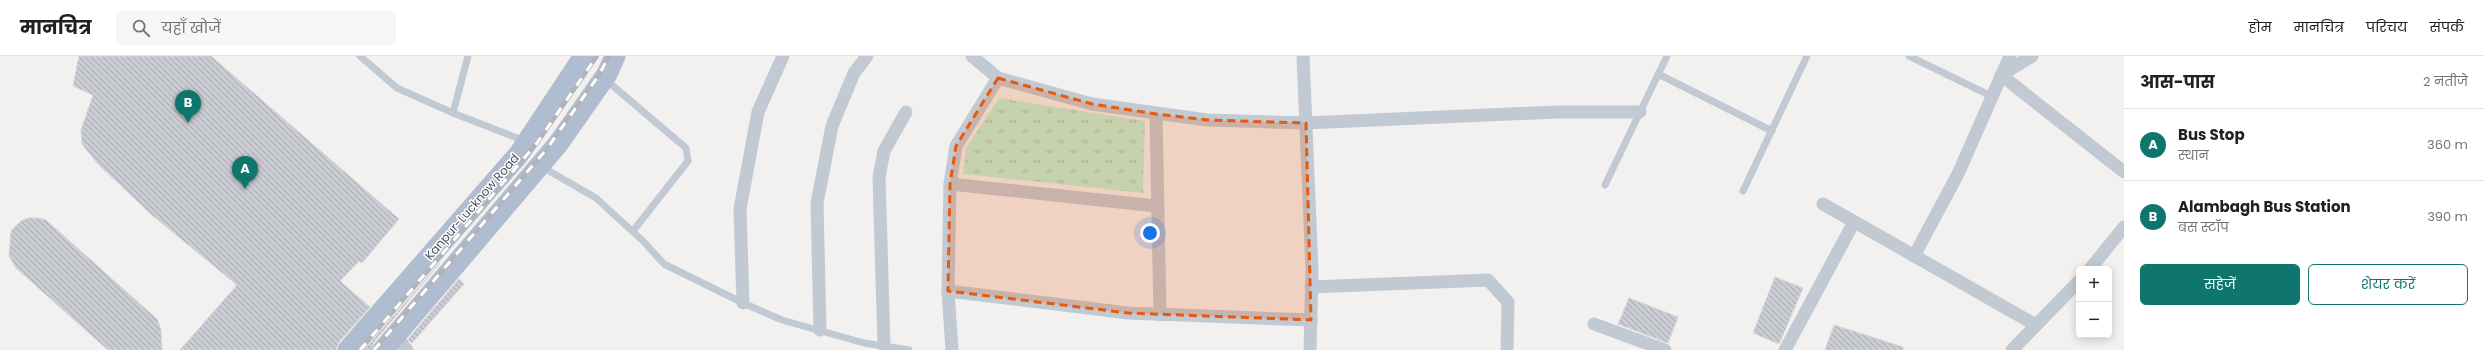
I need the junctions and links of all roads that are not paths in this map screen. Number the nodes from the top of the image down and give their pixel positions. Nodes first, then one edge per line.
1 (360, 56) edge
2 (468, 56) edge
3 (584, 56) edge
4 (615, 56) edge
5 (783, 56) edge
6 (867, 56) edge
7 (972, 56) edge
8 (1303, 56) edge
9 (1667, 56) edge
10 (1807, 56) edge
11 (1909, 56) edge
12 (2010, 56) edge
13 (2032, 56) edge
14 (1658, 74) junction
15 (2001, 75) junction
16 (604, 78) junction
17 (998, 78) junction
18 (1991, 96) junction
19 (906, 112) dead end
20 (1640, 112) junction
21 (453, 113) junction
22 (1156, 114) junction
23 (1306, 123) junction
24 (1772, 131) junction
25 (527, 142) junction
26 (540, 166) junction
27 (2124, 172) edge
28 (950, 184) junction
29 (1605, 185) dead end
30 (1743, 191) dead end
31 (1823, 204) dead end
32 (1156, 206) junction
33 (1854, 222) junction
34 (2124, 227) edge
35 (633, 231) junction
36 (1914, 256) junction
37 (2092, 266) edge
38 (2076, 284) edge
39 (1311, 287) junction
40 (948, 291) junction
41 (743, 303) junction
42 (1160, 315) junction
43 (1311, 320) junction
44 (1594, 324) dead end
45 (2036, 326) junction
46 (820, 330) junction
47 (395, 345) edge
48 (884, 346) junction
49 (863, 347) edge
50 (348, 350) edge
51 (909, 350) edge
52 (952, 350) edge
53 (1310, 350) edge
54 (1507, 350) edge
55 (1665, 350) edge
56 (1785, 350) edge
57 (2012, 350) edge

1 - 21 lane
2 - 21 lane
3 - 25 main road, Kanpur-Lucknow Road
4 - 16 main road, Kanpur-Lucknow Road
5 - 41 street
6 - 46 street
7 - 17 street
8 - 23 street
9 - 14 lane
10 - 24 lane
11 - 18 lane
12 - 15 street
13 - 15 street
14 - 20 lane
14 - 24 lane
15 - 18 street
15 - 27 street
16 - 26 main road, Kanpur-Lucknow Road
16 - 35 lane
17 - 22 street
17 - 28 street
18 - 36 street
19 - 48 street
20 - 23 street
20 - 29 lane
21 - 25 lane
22 - 23 street
22 - 32 street
23 - 39 street
24 - 30 lane
25 - 50 main road, Kanpur-Lucknow Road
26 - 35 lane
26 - 47 main road, Kanpur-Lucknow Road
28 - 32 street
28 - 40 street
31 - 33 street
32 - 42 street
33 - 36 street
33 - 56 street
34 - 37 street
35 - 41 lane
36 - 45 street
38 - 45 street
39 - 43 street
39 - 54 street
40 - 42 street
40 - 52 street
41 - 46 lane
42 - 43 street
43 - 53 street
44 - 55 street
45 - 57 street
46 - 49 lane
48 - 49 lane
48 - 51 lane

